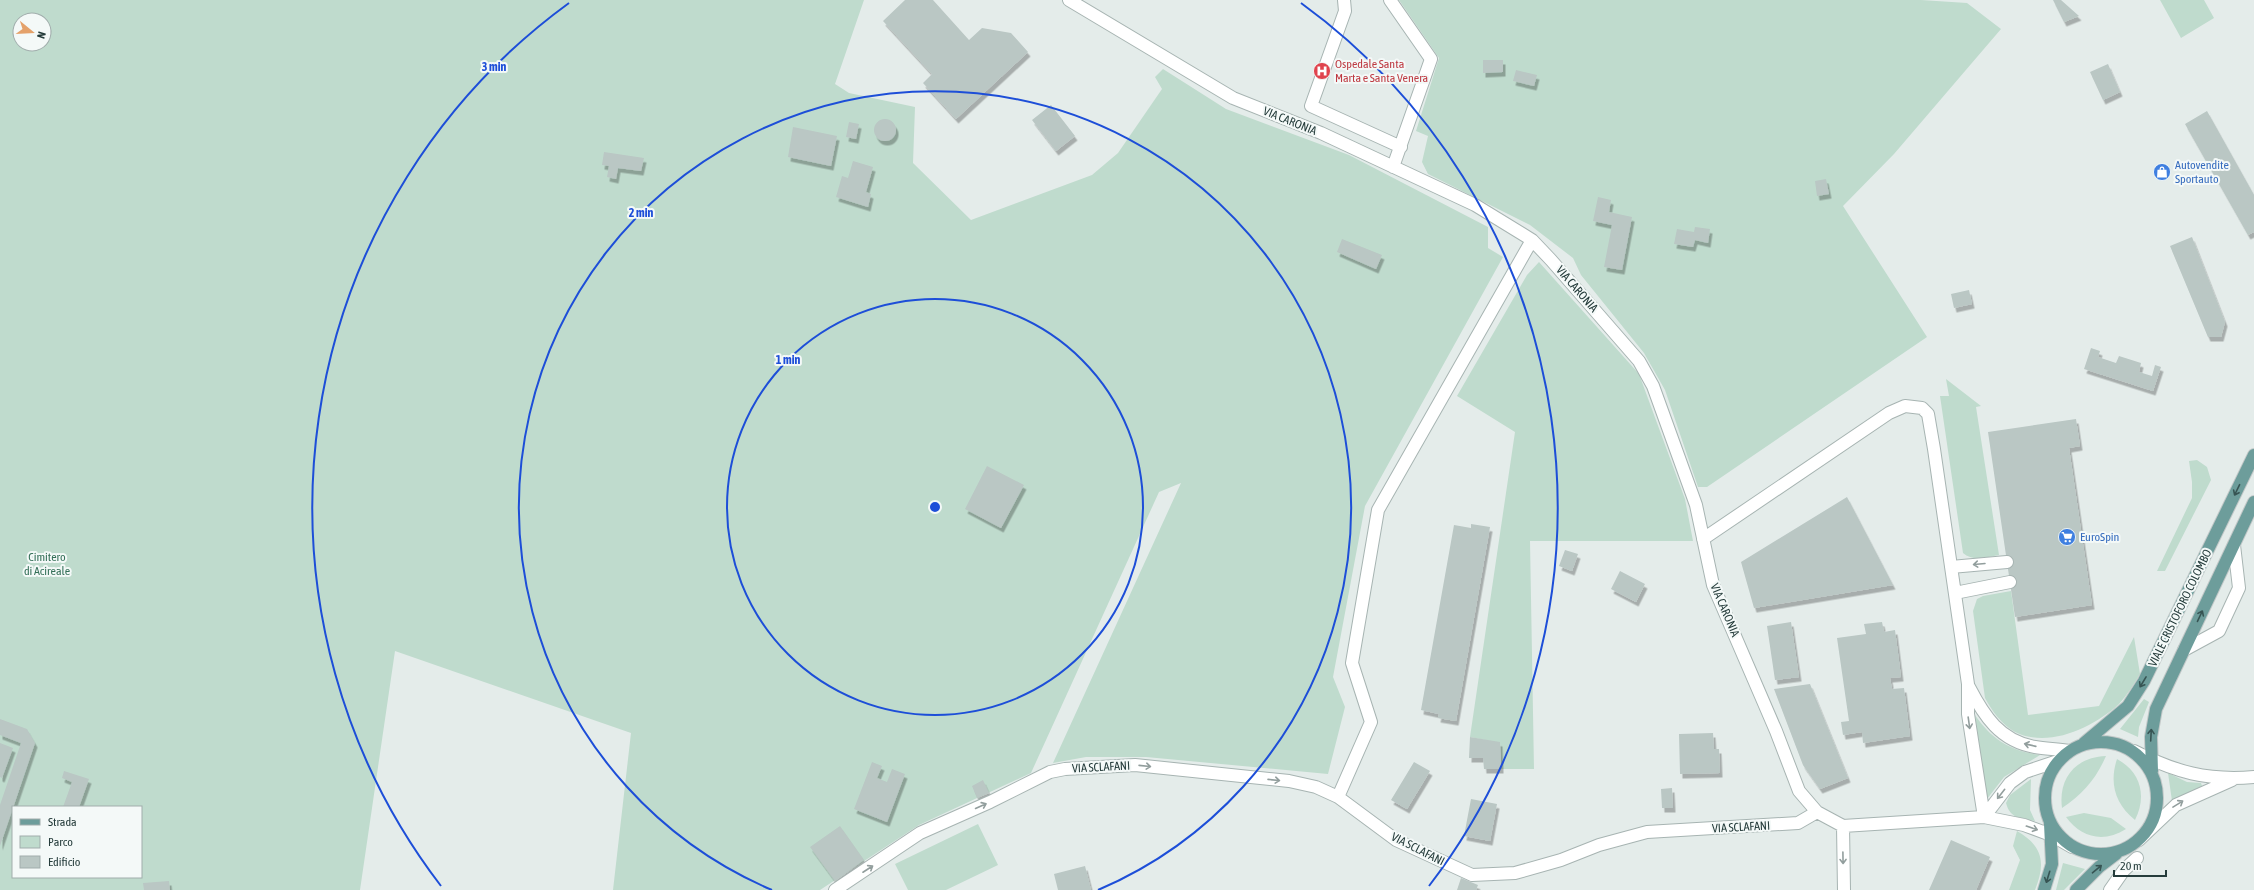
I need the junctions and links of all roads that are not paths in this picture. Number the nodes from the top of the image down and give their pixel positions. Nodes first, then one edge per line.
1 (1344, 0) edge
2 (1390, 0) edge
3 (1072, 1) edge
4 (1401, 147) junction
5 (1393, 167) junction
6 (1532, 240) junction
7 (2254, 455) edge
8 (2254, 502) edge
9 (1703, 539) junction
10 (2234, 545) junction
11 (2007, 562) dead end
12 (1951, 567) junction
13 (2010, 582) dead end
14 (1955, 593) junction
15 (2184, 650) junction
16 (1968, 684) junction
17 (2082, 744) junction
18 (2069, 751) junction
19 (2134, 752) junction
20 (2151, 760) junction
21 (2058, 761) junction
22 (2152, 774) junction
23 (2254, 777) edge
24 (2234, 779) junction
25 (1338, 797) junction
26 (1817, 812) junction
27 (1984, 817) junction
28 (2050, 822) junction
29 (1843, 826) junction
30 (2051, 836) junction
31 (2139, 840) junction
32 (2072, 847) junction
33 (2120, 851) junction
34 (2137, 858) dead end
35 (835, 890) edge
36 (1844, 890) edge
37 (2044, 890) edge
38 (2076, 890) edge
39 (2110, 890) edge

1 - 4 street
2 - 4 street
3 - 5 street, VIA CARONIA
4 - 5 street
5 - 6 street, VIA CARONIA
6 - 9 street, VIA CARONIA
6 - 25 street
7 -> 17 main road, VIALE CRISTOFORO COLOMBO
8 - 10 main road, VIALE CRISTOFORO COLOMBO
9 - 12 street
9 - 26 street, VIA CARONIA
15 -> 10 main road, VIALE CRISTOFORO COLOMBO
10 - 15 street
11 -> 12 street
12 - 14 street
13 - 14 street
14 - 16 street
20 -> 15 main road, VIALE CRISTOFORO COLOMBO
18 -> 16 street
16 -> 27 street
17 - 18 main road
17 - 19 main road
18 - 21 main road
19 - 20 street
19 - 22 main road
20 - 22 main road, VIALE CRISTOFORO COLOMBO
20 - 24 street
21 -> 27 street
21 - 28 main road
22 - 31 main road
23 - 24 street
31 -> 24 street
25 - 26 street, VIA SCLAFANI
35 -> 25 street, VIA SCLAFANI
26 - 29 street
27 - 29 street
27 -> 30 street
28 - 30 main road
28 - 32 main road
29 -> 36 street
30 - 32 street
30 -> 37 main road
31 - 33 main road
32 - 33 main road
38 -> 33 main road
34 - 39 street

